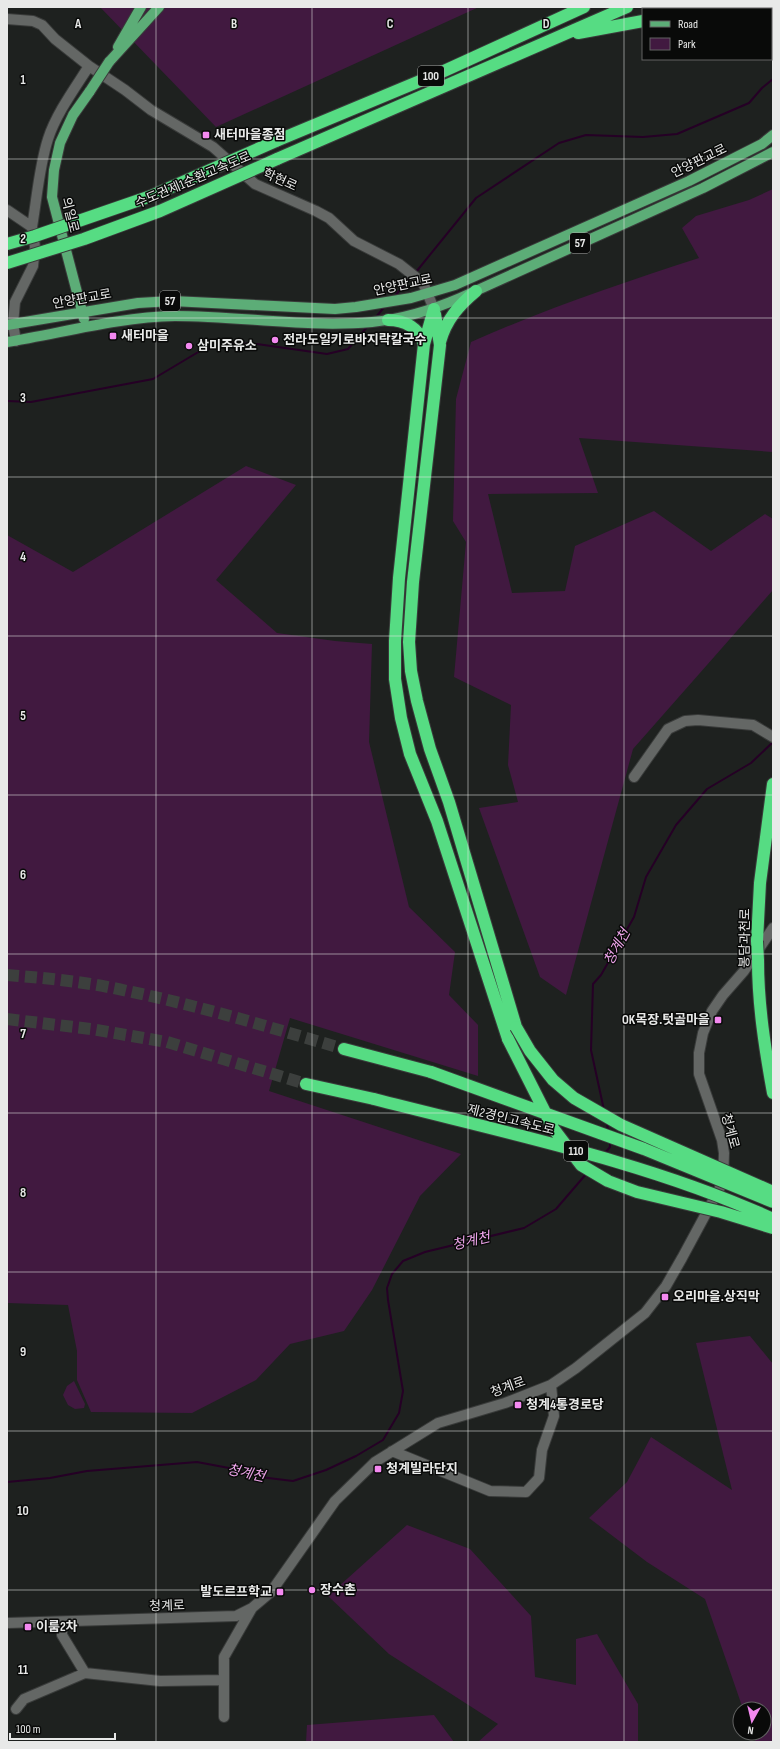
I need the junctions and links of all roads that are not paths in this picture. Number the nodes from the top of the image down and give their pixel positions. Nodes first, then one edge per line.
1 (141, 7) edge
2 (159, 7) edge
3 (584, 7) edge
4 (627, 7) edge
5 (7, 19) edge
6 (642, 21) edge
7 (554, 38) junction
8 (109, 62) junction
9 (89, 66) junction
10 (773, 135) edge
11 (773, 152) edge
12 (7, 210) edge
13 (32, 227) junction
14 (7, 244) edge
15 (7, 263) edge
16 (476, 291) junction
17 (429, 294) junction
18 (434, 309) junction
19 (82, 313) junction
20 (385, 320) junction
21 (10, 325) edge
22 (86, 328) junction
23 (11, 341) edge
24 (424, 344) junction
25 (440, 345) junction
26 (772, 735) edge
27 (634, 777) dead end
28 (772, 786) edge
29 (773, 928) edge
30 (344, 1049) tunnel mouth
31 (306, 1084) tunnel mouth
32 (773, 1093) edge
33 (773, 1192) edge
34 (773, 1202) edge
35 (773, 1219) edge
36 (773, 1228) edge
37 (550, 1385) junction
38 (392, 1451) junction
39 (252, 1608) junction
40 (62, 1622) junction
41 (7, 1623) edge
42 (85, 1673) junction
43 (224, 1680) junction
44 (16, 1709) dead end
45 (224, 1717) dead end

1 - 8 main road
2 - 8 main road
3 - 14 highway, 수도권제1순환고속도로 / 100, bridge
4 - 7 highway, 수도권제1순환고속도로 / 100
5 - 9 street, 학현로
6 - 7 highway
7 - 15 highway, 수도권제1순환고속도로 / 100, bridge
8 - 19 main road, 의일로, bridge
9 - 13 street
9 - 17 street, 학현로
10 - 17 main road, 안양판교로 / 57
11 - 16 main road, 안양판교로 / 57
12 - 13 street
13 - 21 street
16 - 18 main road, 안양판교로 / 57
16 - 25 highway
17 - 18 street, 학현로
17 - 19 main road, 안양판교로 / 57
18 - 20 main road, 안양판교로 / 57
18 - 24 highway
18 - 25 highway
19 - 21 main road, 안양판교로 / 57
19 - 22 main road, 의일로
20 - 22 main road, 안양판교로 / 57
20 - 24 highway
21 - 23 street
22 - 23 main road, 안양판교로 / 57
24 - 36 highway, bridge
25 - 33 highway, bridge
26 - 27 street
28 - 32 highway, 봉담과천로, bridge
29 - 37 street, 청계로
30 - 34 highway, 제2경인고속도로 / 110, bridge
31 - 35 highway, 제2경인고속도로 / 110, bridge
37 - 38 street, 청계로
37 - 38 street
38 - 39 street, 청계로
39 - 40 street, 청계로
39 - 43 street
40 - 41 street, 청계로
40 - 42 street
42 - 43 street
42 - 44 street
43 - 45 street

